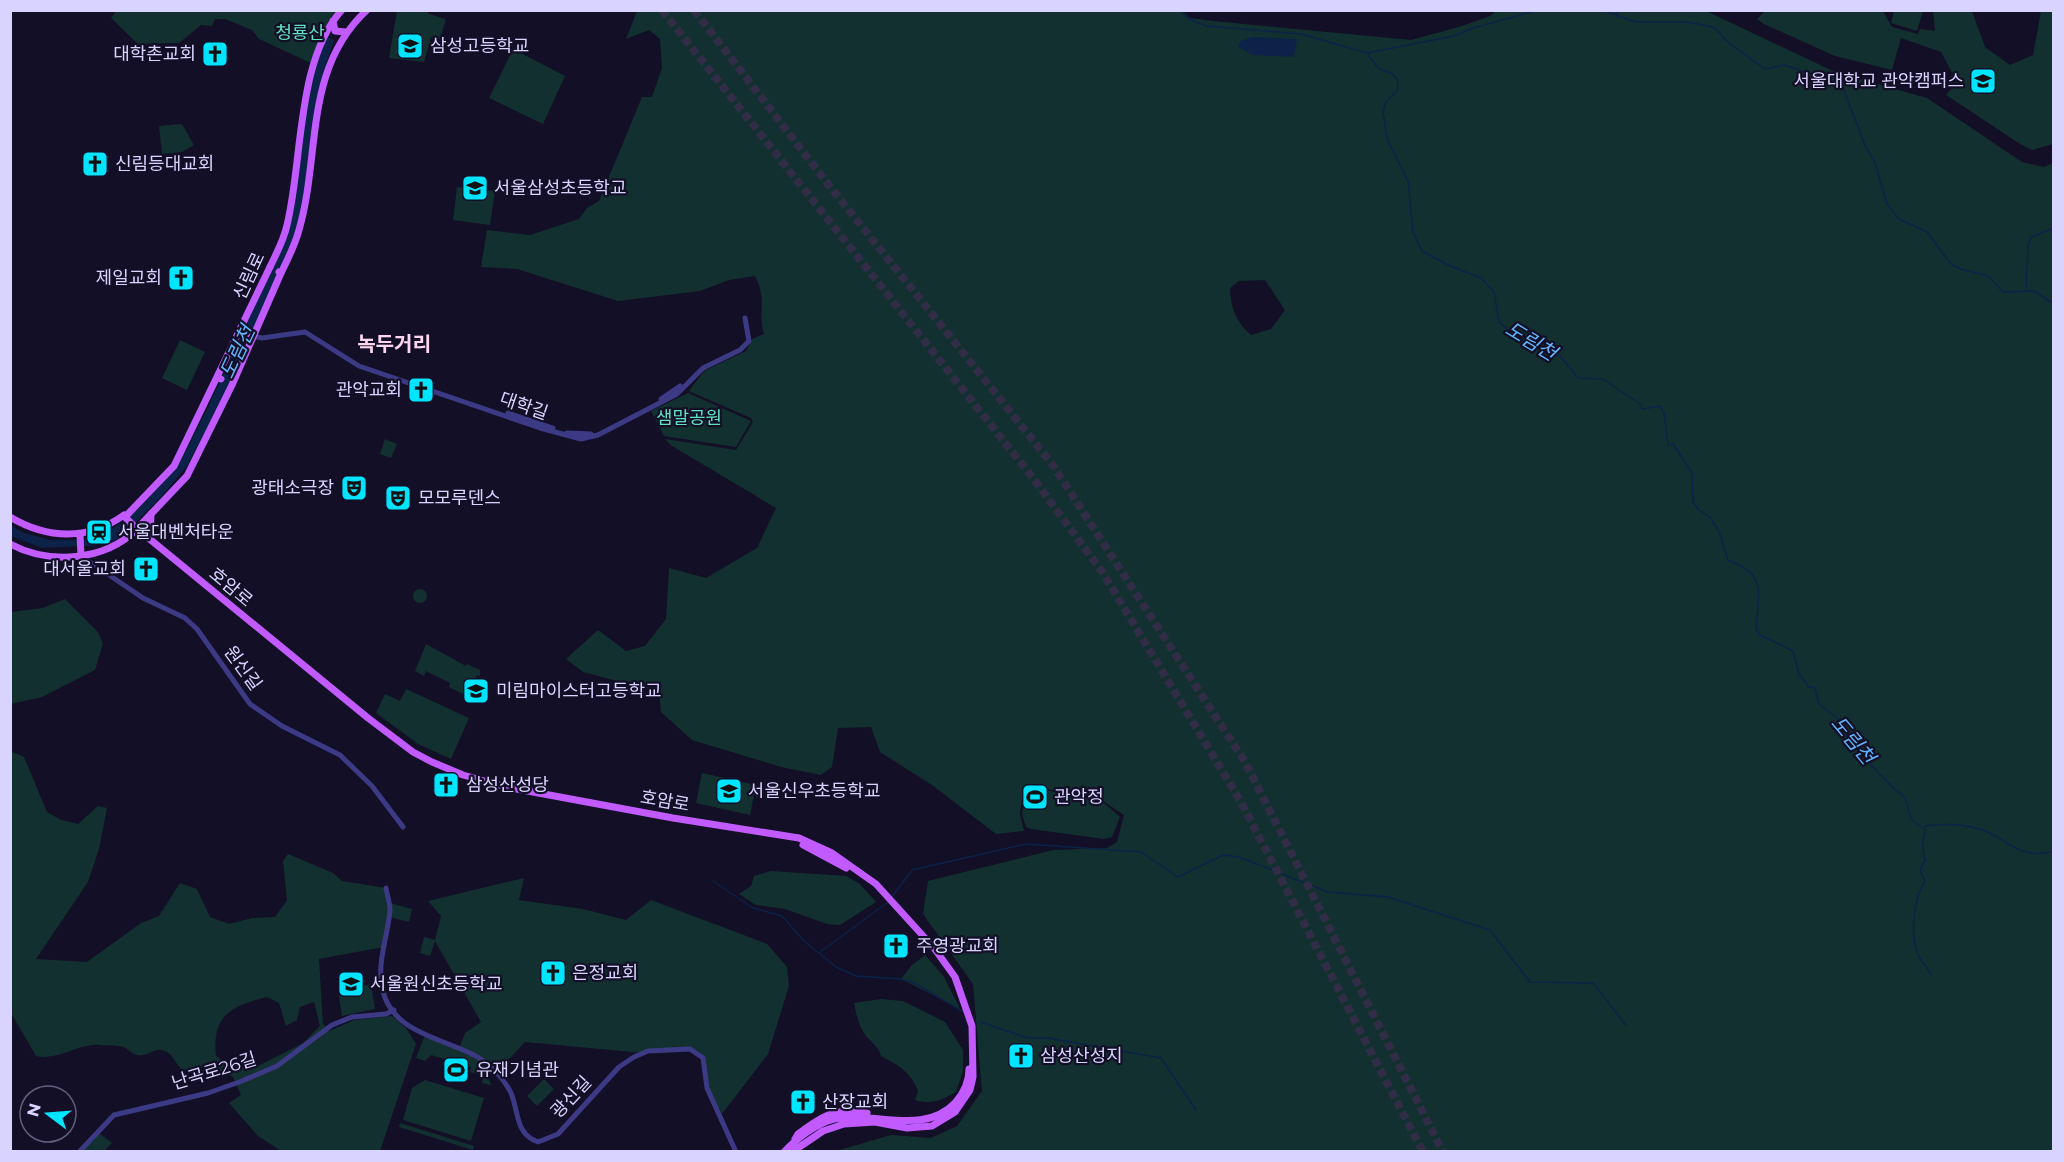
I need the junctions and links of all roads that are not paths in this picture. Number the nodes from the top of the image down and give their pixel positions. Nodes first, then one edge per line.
1 (342, 10) edge
2 (367, 10) edge
3 (333, 21) junction
4 (346, 32) junction
5 (303, 129) junction
6 (315, 130) junction
7 (288, 225) junction
8 (300, 228) junction
9 (270, 267) junction
10 (280, 272) junction
11 (241, 331) junction
12 (253, 334) junction
13 (218, 378) junction
14 (232, 385) junction
15 (175, 467) junction
16 (187, 476) junction
17 (151, 514) junction
18 (124, 516) junction
19 (10, 517) edge
20 (136, 527) junction
21 (80, 534) junction
22 (129, 537) junction
23 (150, 539) junction
24 (10, 544) edge
25 (81, 556) junction
26 (404, 827) dead end
27 (386, 888) dead end
28 (394, 1010) junction
29 (828, 1121) junction
30 (79, 1152) edge
31 (736, 1152) edge
32 (784, 1152) edge
33 (792, 1152) edge

1 - 3 main road, 신림로, bridge
2 - 4 main road, 신림로, bridge
3 - 4 main road, bridge
3 - 5 main road, 신림로, bridge
4 - 6 main road, 신림로, bridge
5 - 6 main road, bridge
5 - 7 main road, 신림로, bridge
6 - 8 main road, 신림로, bridge
7 - 8 main road, bridge
7 - 9 main road, 신림로, bridge
8 - 10 main road, 신림로, bridge
9 - 10 main road, bridge
9 - 11 main road, 신림로
10 - 12 main road, 신림로
11 - 12 main road, bridge
11 - 13 main road, 신림로
12 - 12 street, 대학길
12 - 14 main road, 신림로
13 - 14 main road
13 - 15 main road, 신림로
14 - 16 main road, 신림로
15 - 16 main road
15 - 18 main road, 신림로
16 - 17 main road, 신림로
17 - 20 main road, 신림로, bridge
17 - 23 main road
18 - 20 main road, bridge
18 - 21 main road, 신림로, bridge
19 - 21 main road, 신림로, bridge
20 - 22 main road
20 - 23 main road
21 - 25 main road, bridge
22 - 23 main road
22 - 25 main road
23 - 29 main road
23 - 29 main road, 호암로
24 - 25 main road
25 - 26 street, 원신길
27 - 28 street, 광신길
28 - 30 street, 난곡로26길
28 - 31 street, 광신길
29 - 32 main road
29 - 33 main road, 호암로

